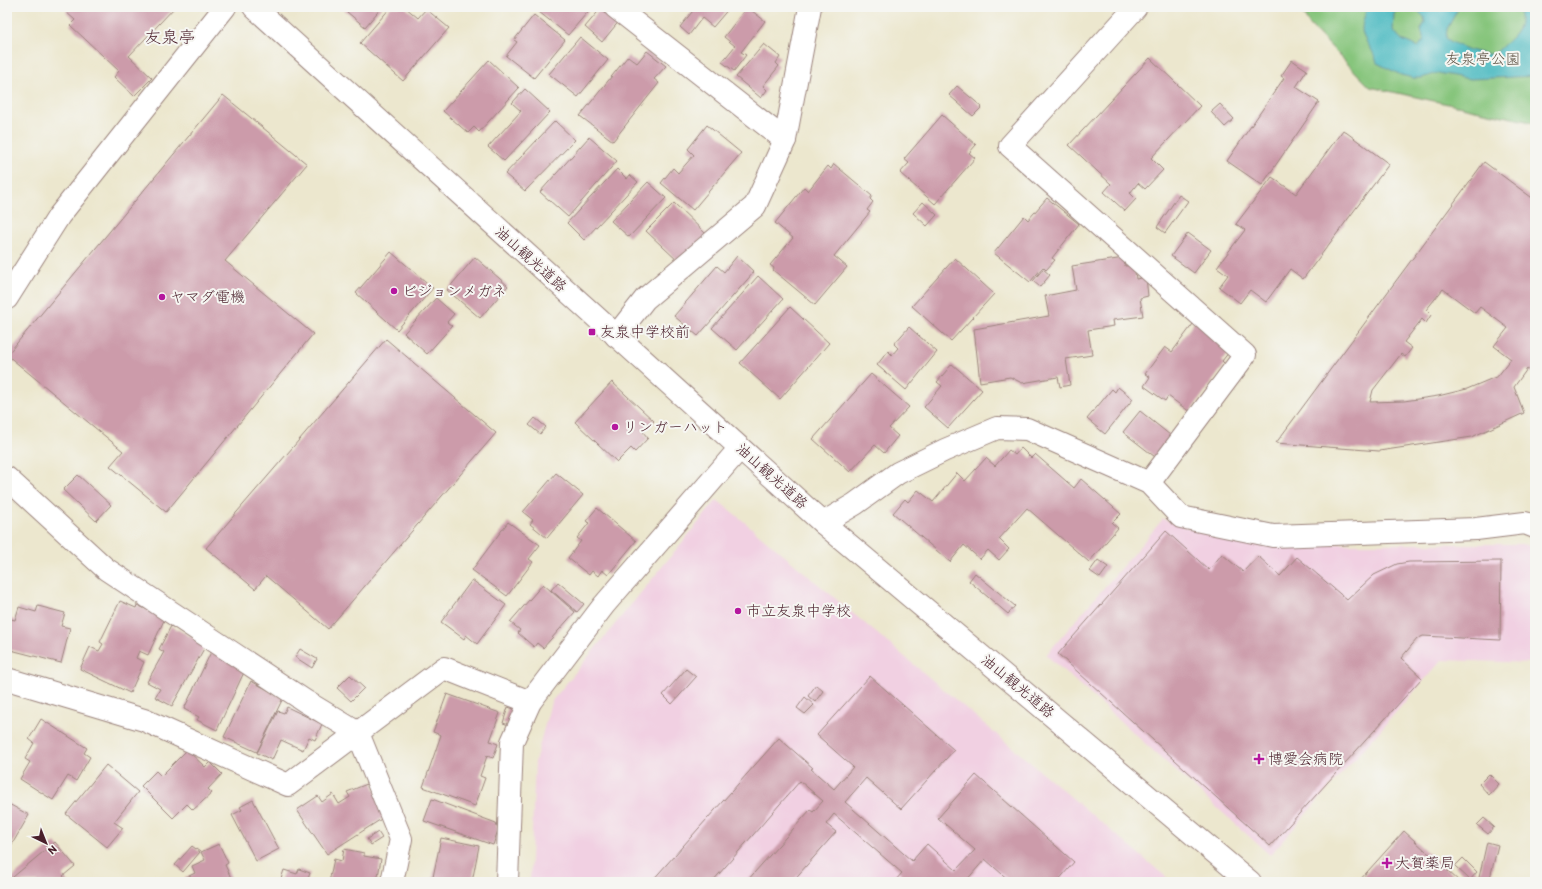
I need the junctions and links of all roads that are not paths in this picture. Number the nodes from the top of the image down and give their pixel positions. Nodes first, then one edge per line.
1 (225, 7) edge
2 (254, 7) edge
3 (615, 7) edge
4 (810, 7) edge
5 (1136, 7) edge
6 (785, 140) junction
7 (7, 298) edge
8 (616, 336) junction
9 (740, 448) junction
10 (7, 478) edge
11 (1149, 483) junction
12 (823, 523) junction
13 (1535, 527) edge
14 (7, 679) edge
15 (530, 702) junction
16 (358, 732) junction
17 (392, 882) edge
18 (507, 882) edge
19 (1250, 882) edge

1 - 7 street
2 - 8 street, 油山観光道路
3 - 6 street
4 - 6 street
5 - 11 street
6 - 8 street
8 - 9 street, 油山観光道路
9 - 12 street, 油山観光道路
9 - 15 street
10 - 16 street
11 - 12 street
11 - 13 street
12 - 19 street, 油山観光道路
14 - 16 street
15 - 16 street
15 - 18 street
16 - 17 street

